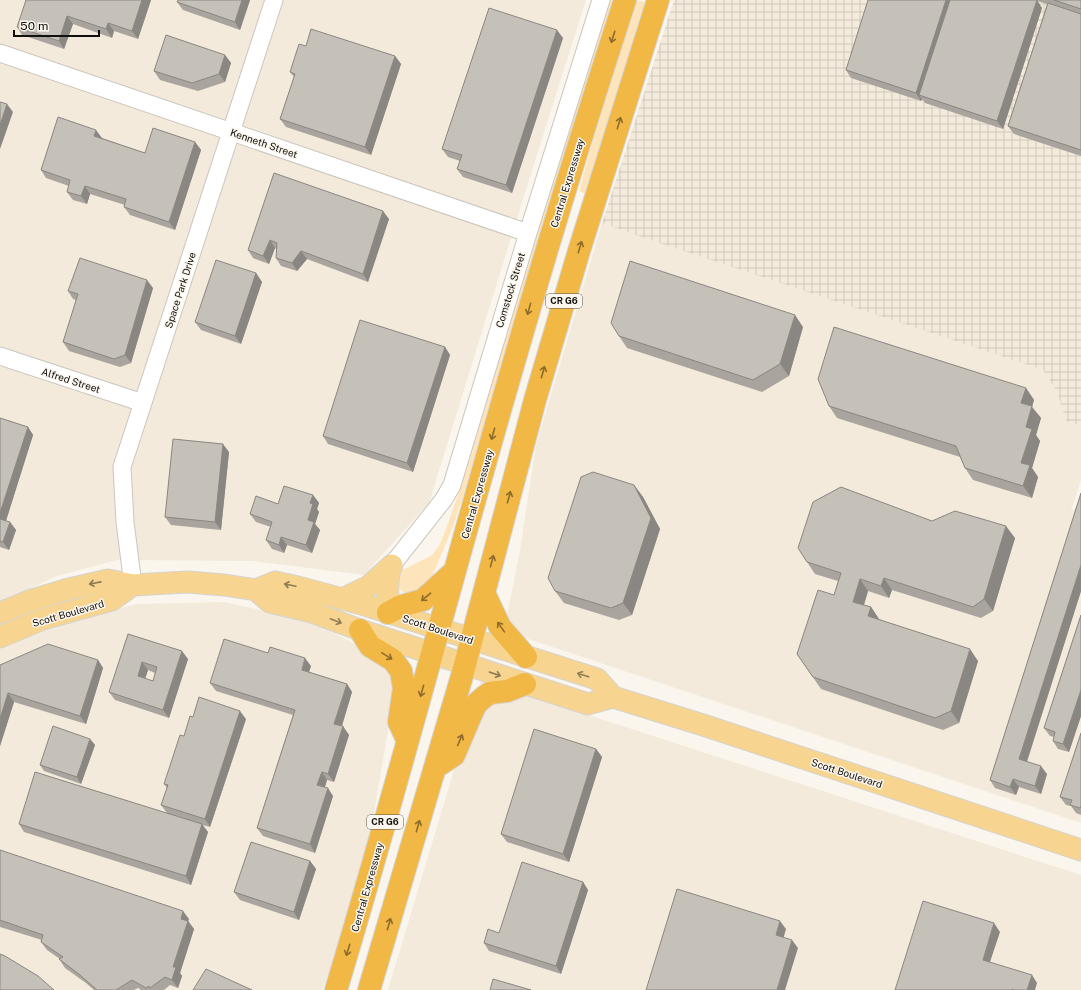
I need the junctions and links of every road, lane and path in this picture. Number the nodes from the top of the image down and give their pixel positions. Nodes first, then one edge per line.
1 (274, 0) edge
2 (601, 0) edge
3 (625, 0) edge
4 (658, 0) edge
5 (0, 53) edge
6 (231, 132) junction
7 (528, 233) junction
8 (0, 356) edge
9 (143, 403) junction
10 (392, 565) junction
11 (455, 571) junction
12 (133, 585) junction
13 (256, 590) junction
14 (484, 593) junction
15 (342, 599) junction
16 (0, 613) edge
17 (388, 613) junction
18 (440, 629) junction
19 (360, 630) junction
20 (0, 636) edge
21 (472, 639) junction
22 (433, 653) junction
23 (526, 657) junction
24 (465, 664) junction
25 (525, 684) junction
26 (613, 697) junction
27 (408, 742) junction
28 (435, 767) junction
29 (1081, 850) edge
30 (336, 990) edge
31 (369, 990) edge

1 - 6 street, Space Park Drive
2 - 7 street, Comstock Street
3 -> 11 highway, Central Expressway / CR G6
14 -> 4 highway, CR G6
5 - 6 street, Kenneth Street
6 - 7 street, Kenneth Street
6 - 9 street, Space Park Drive
7 - 10 street, Comstock Street
8 - 9 street, Alfred Street
9 - 12 street, Space Park Drive
10 - 15 main road
10 - 17 main road
11 -> 17 highway
11 - 18 highway, Central Expressway / CR G6
12 - 13 main road
12 -> 16 main road
12 - 20 main road, Scott Boulevard
15 -> 13 main road, Scott Boulevard
13 -> 19 main road
14 - 21 highway, CR G6
23 -> 14 highway
15 - 17 main road, Scott Boulevard
17 - 18 main road, Scott Boulevard
18 - 21 main road, Scott Boulevard
18 - 22 highway, Central Expressway / CR G6
19 - 22 main road
19 -> 27 highway
21 - 23 main road, Scott Boulevard
21 - 24 highway, CR G6
22 - 24 main road
22 -> 27 highway, Central Expressway / CR G6
26 -> 23 main road, Scott Boulevard
24 -> 25 main road
24 - 28 highway, CR G6
25 - 26 main road
28 -> 25 highway
26 - 29 main road, Scott Boulevard
27 -> 30 highway, Central Expressway / CR G6
31 -> 28 highway, CR G6

